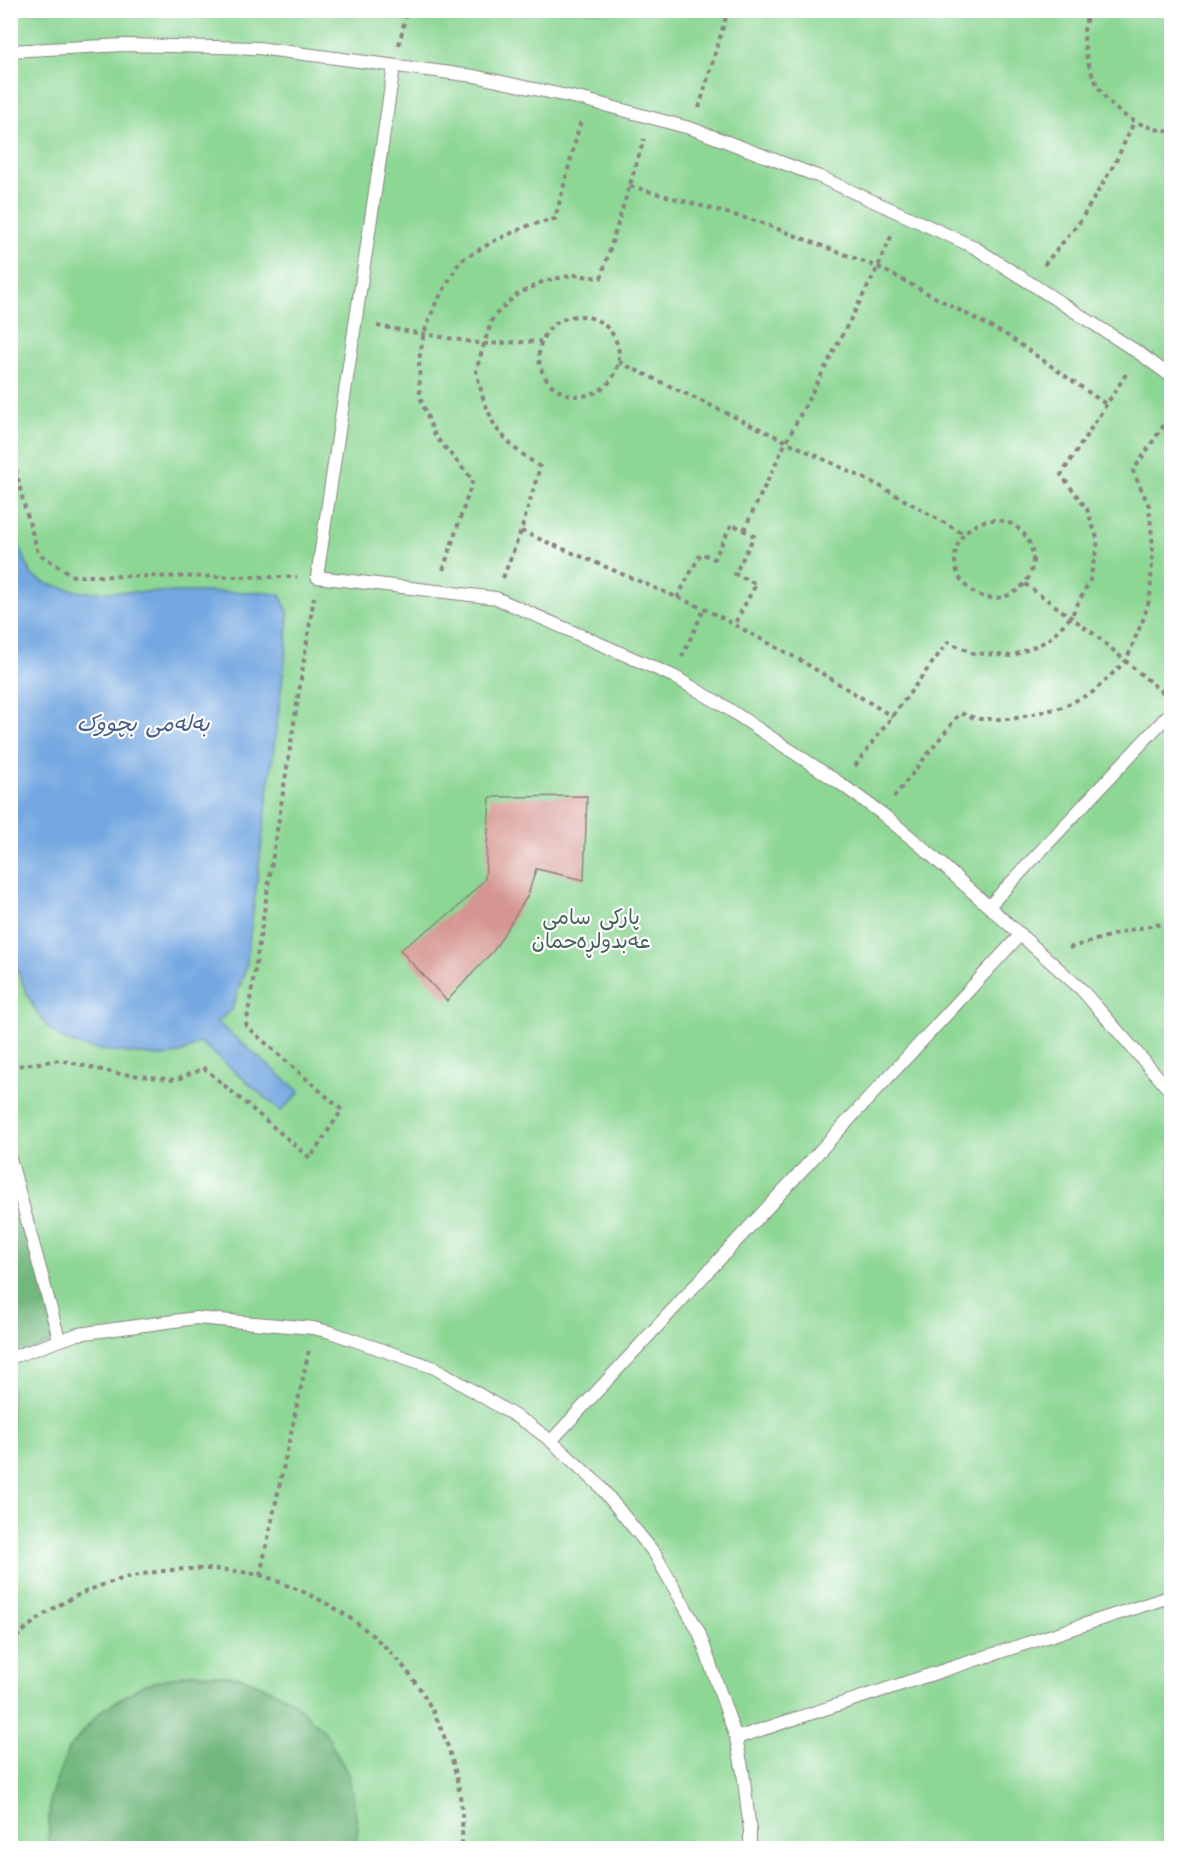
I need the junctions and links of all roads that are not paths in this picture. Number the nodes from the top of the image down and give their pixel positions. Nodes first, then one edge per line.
1 (10, 51) edge
2 (394, 66) junction
3 (1172, 377) edge
4 (1172, 711) edge
5 (990, 905) junction
6 (1021, 934) junction
7 (1172, 1093) edge
8 (10, 1158) edge
9 (59, 1339) junction
10 (10, 1358) edge
11 (551, 1441) junction
12 (1172, 1596) edge
13 (736, 1738) junction
14 (750, 1848) edge

1 - 2 lane
2 - 3 lane
2 - 5 lane
4 - 5 lane
5 - 6 lane
6 - 7 lane
6 - 11 lane
8 - 9 lane
9 - 10 lane
9 - 11 lane
11 - 13 lane
12 - 13 lane
13 - 14 lane

